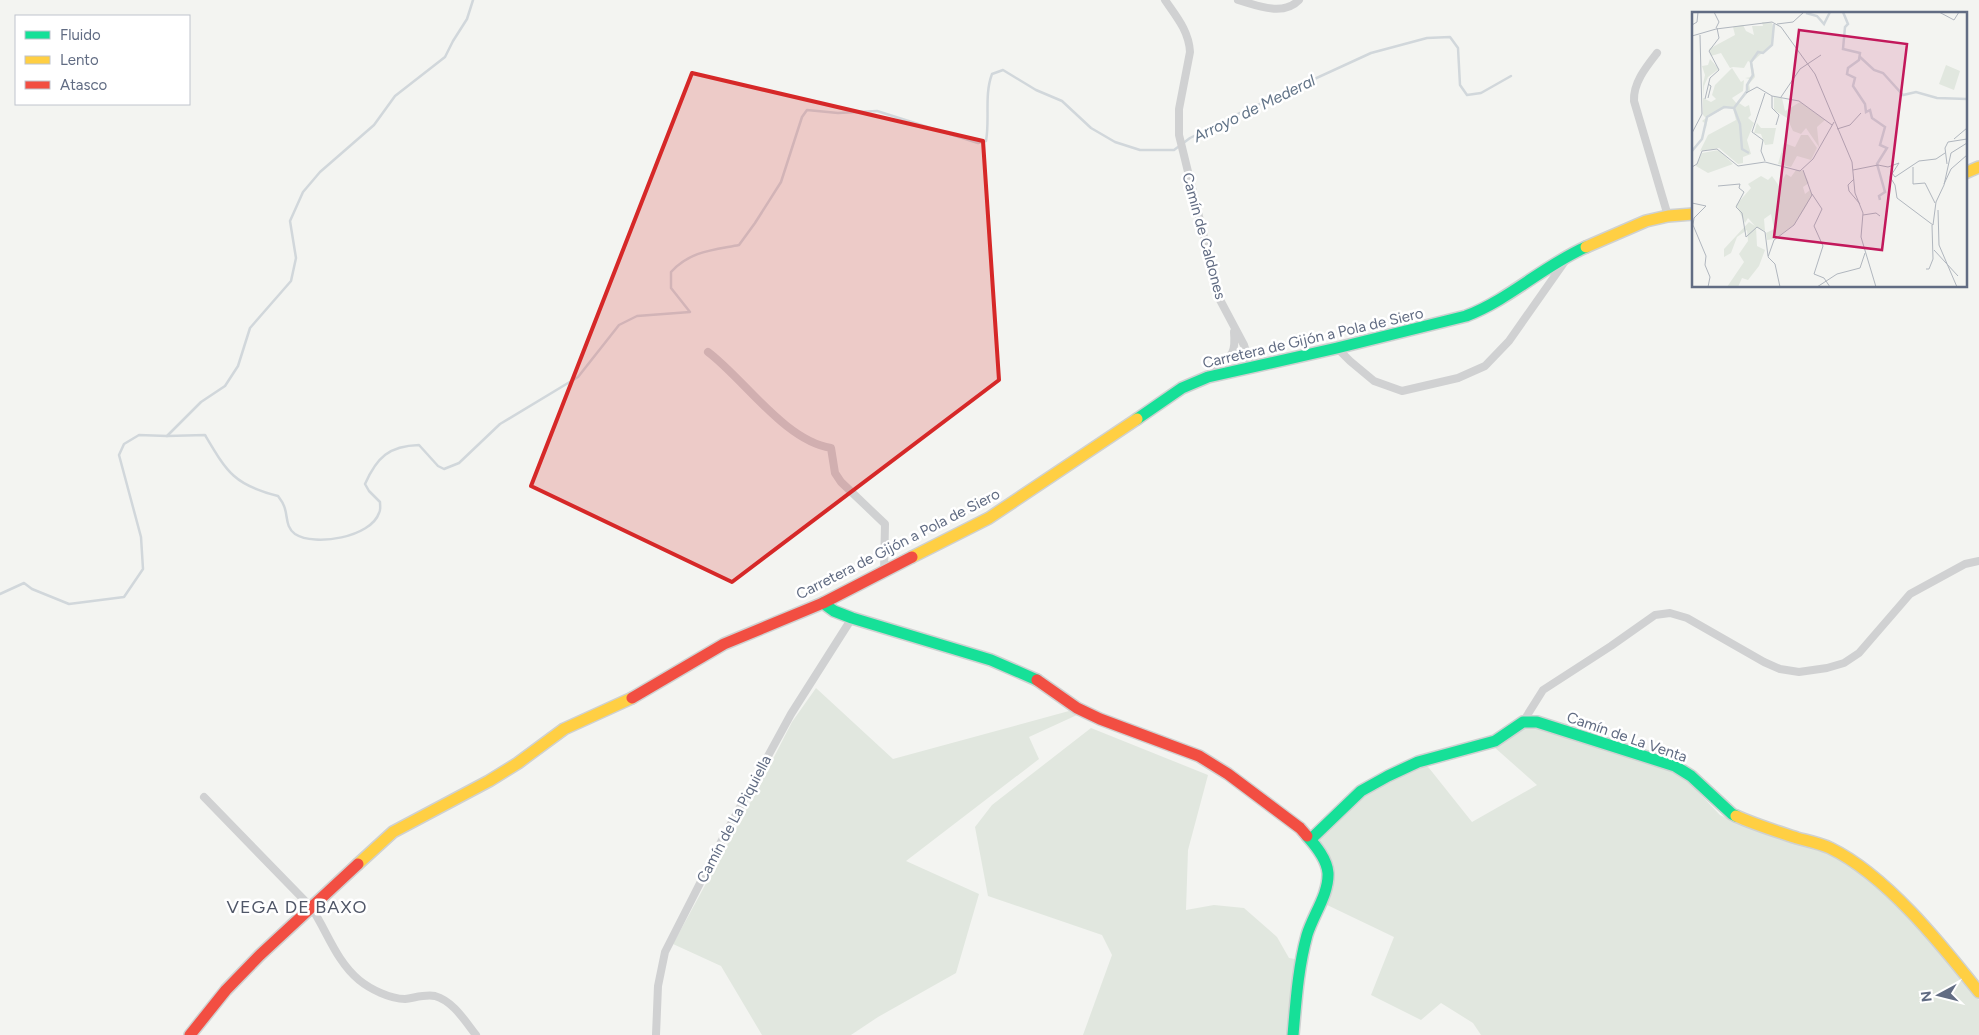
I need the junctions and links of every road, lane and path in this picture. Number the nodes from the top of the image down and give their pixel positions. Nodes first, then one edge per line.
1 (1165, 0) edge
2 (1238, 0) edge
3 (1298, 0) edge
4 (1657, 53) dead end
5 (1979, 167) edge
6 (1966, 174) edge
7 (1692, 214) edge
8 (1668, 216) junction
9 (1570, 254) junction
10 (1234, 327) junction
11 (1337, 348) junction
12 (708, 352) dead end
13 (1233, 355) junction
14 (1246, 368) junction
15 (1208, 377) junction
16 (1979, 561) edge
17 (884, 572) junction
18 (823, 603) junction
19 (852, 618) junction
20 (1524, 722) junction
21 (204, 796) dead end
22 (1311, 839) junction
23 (312, 907) junction
24 (1979, 992) edge
25 (190, 1035) edge
26 (476, 1035) edge
27 (656, 1035) edge
28 (1293, 1035) edge

1 - 10 street, Camín de Caldones
2 - 3 street
4 - 8 street
5 - 6 street
7 - 8 street, Carretera de Gijón a Pola de Siero
8 - 9 street, Carretera de Gijón a Pola de Siero
9 - 11 street, Carretera de Gijón a Pola de Siero
9 - 11 street
10 - 13 street, Camín de Caldones
10 - 14 street, Camín de Caldones
11 - 14 street, Carretera de Gijón a Pola de Siero
12 - 17 street
13 - 14 street
13 - 15 street
14 - 15 street, Carretera de Gijón a Pola de Siero
15 - 17 street, Carretera de Gijón a Pola de Siero
16 - 20 street
17 - 18 street, Carretera de Gijón a Pola de Siero
18 - 19 street
18 - 23 street, Carretera de Gijón a Pola de Siero
19 - 22 street
19 - 27 street, Camín de La Piquiella
20 - 22 street
20 - 24 street, Camín de La Venta
21 - 23 street
22 - 28 street
23 - 25 street, Carretera de Gijón a Pola de Siero
23 - 26 street

